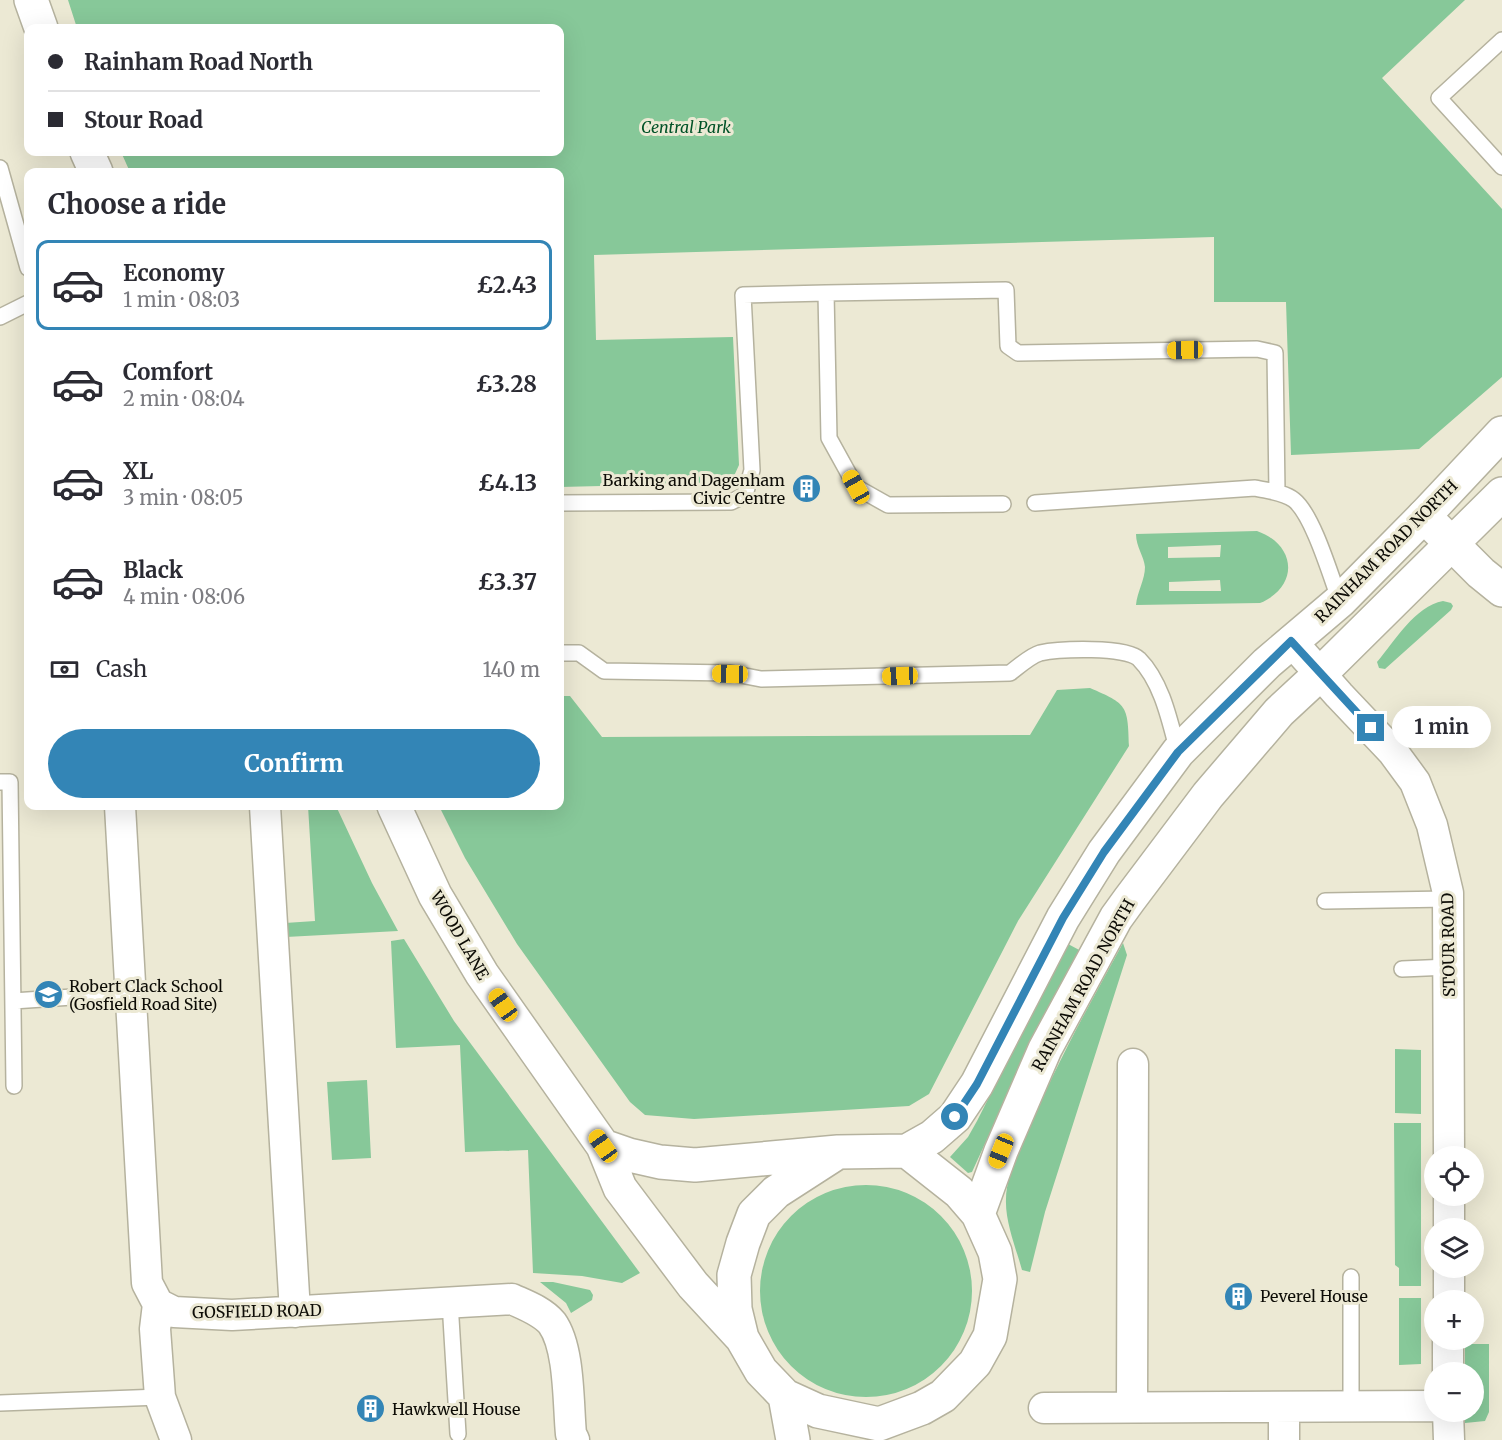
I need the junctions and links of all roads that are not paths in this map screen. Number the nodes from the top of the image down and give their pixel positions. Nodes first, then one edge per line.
1 (31, 0) edge
2 (40, 24) edge
3 (1502, 40) edge
4 (1502, 167) edge
5 (0, 168) edge
6 (24, 254) edge
7 (826, 293) junction
8 (24, 305) edge
9 (0, 317) edge
10 (1502, 433) edge
11 (1277, 492) junction
12 (1502, 494) edge
13 (564, 503) edge
14 (1035, 503) dead end
15 (1003, 504) dead end
16 (1424, 516) junction
17 (1453, 544) junction
18 (1502, 590) edge
19 (1340, 601) junction
20 (1291, 641) junction
21 (564, 654) edge
22 (1321, 674) junction
23 (1178, 752) junction
24 (0, 782) edge
25 (120, 810) edge
26 (265, 810) edge
27 (396, 810) edge
28 (1448, 899) junction
29 (1325, 901) dead end
30 (1449, 967) junction
31 (1402, 969) dead end
32 (132, 993) junction
33 (13, 1001) junction
34 (1133, 1064) dead end
35 (14, 1086) dead end
36 (603, 1146) junction
37 (1449, 1146) edge
38 (907, 1151) junction
39 (838, 1152) junction
40 (978, 1214) junction
41 (1351, 1277) dead end
42 (450, 1302) junction
43 (158, 1304) junction
44 (295, 1312) junction
45 (742, 1338) junction
46 (785, 1396) junction
47 (160, 1397) junction
48 (0, 1403) edge
49 (1424, 1406) edge
50 (1132, 1407) junction
51 (1351, 1407) junction
52 (1044, 1408) dead end
53 (1284, 1408) junction
54 (1448, 1422) edge
55 (874, 1432) edge
56 (458, 1434) dead end
57 (176, 1440) edge
58 (574, 1440) edge
59 (793, 1440) edge
60 (1284, 1440) edge
61 (1449, 1440) edge

1 - 2 main road
3 - 4 lane
5 - 6 lane
7 - 11 lane
7 - 13 lane
7 - 15 lane
8 - 9 lane
10 - 16 main road, RAINHAM ROAD NORTH
11 - 14 lane
11 - 19 lane
12 - 17 main road, RAINHAM ROAD NORTH
16 - 17 main road
16 - 19 main road, RAINHAM ROAD NORTH
17 - 18 main road
17 - 22 main road, RAINHAM ROAD NORTH
19 - 20 main road, RAINHAM ROAD NORTH
20 - 22 street, STOUR ROAD
20 - 23 main road, RAINHAM ROAD NORTH
21 - 23 lane
22 - 28 street, STOUR ROAD
22 - 40 main road, RAINHAM ROAD NORTH
23 - 38 main road, RAINHAM ROAD NORTH
24 - 33 lane
25 - 32 street
26 - 44 street
27 - 36 main road, WOOD LANE
28 - 29 lane
28 - 30 street, STOUR ROAD
30 - 31 lane
30 - 37 street, STOUR ROAD
32 - 33 lane
32 - 43 street
33 - 35 lane
34 - 50 street
36 - 39 main road
36 - 45 main road, WOOD LANE
38 - 39 main road
38 - 40 main road
39 - 45 main road
40 - 55 main road
41 - 51 lane
42 - 44 street, GOSFIELD ROAD
42 - 56 lane
42 - 58 street, GOSFIELD ROAD
43 - 44 street, GOSFIELD ROAD
43 - 47 street
45 - 46 main road
46 - 55 main road
46 - 59 main road
47 - 48 lane
47 - 57 street
49 - 51 street
50 - 52 street
50 - 53 street
51 - 53 street
53 - 60 street
54 - 61 street

